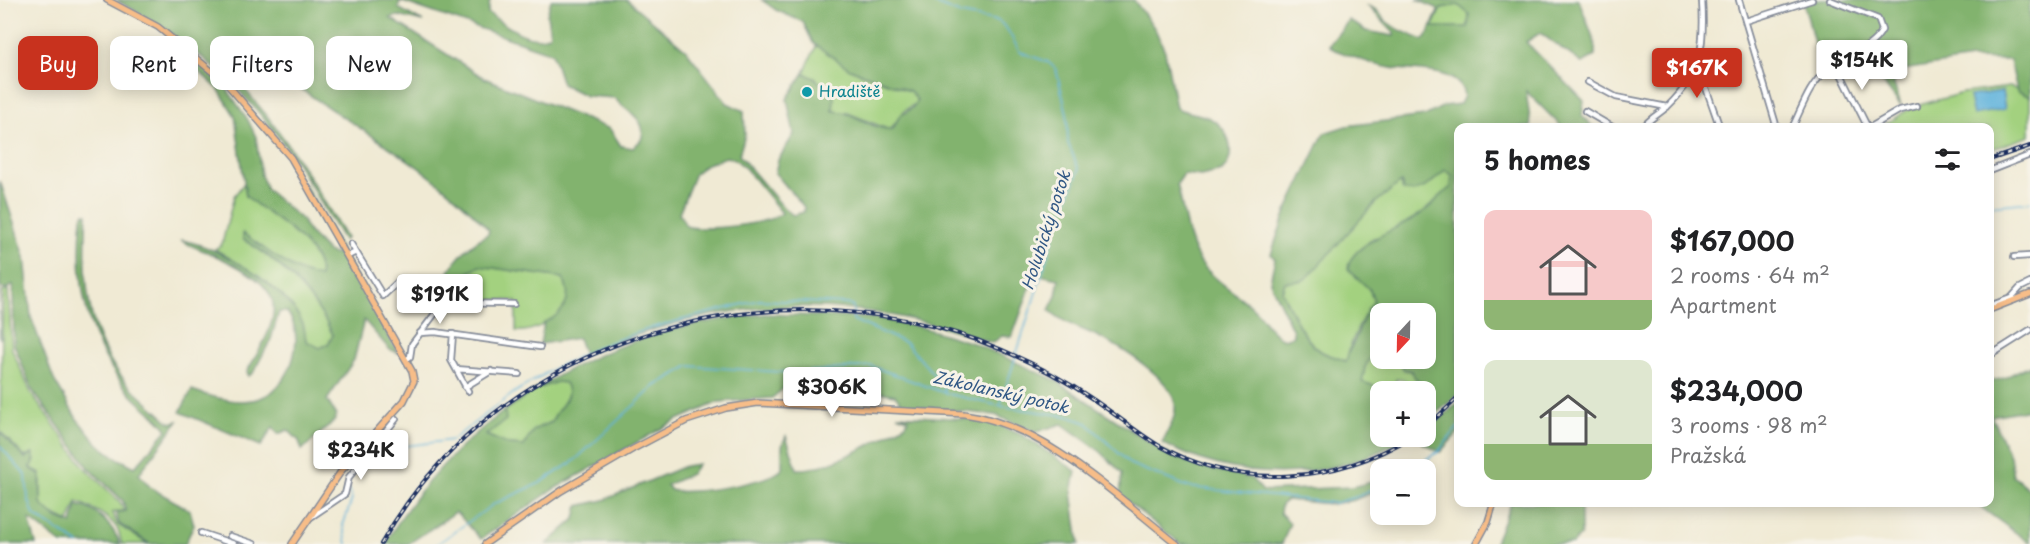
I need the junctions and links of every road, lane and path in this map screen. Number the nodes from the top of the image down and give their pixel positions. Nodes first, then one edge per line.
1 (107, 0) edge
2 (1702, 0) edge
3 (1739, 0) edge
4 (1812, 0) edge
5 (1830, 0) edge
6 (1746, 21) junction
7 (1836, 64) junction
8 (1698, 65) junction
9 (1588, 82) dead end
10 (1917, 106) dead end
11 (1667, 107) junction
12 (1585, 111) dead end
13 (1605, 123) edge
14 (1649, 123) edge
15 (1718, 123) edge
16 (1776, 123) edge
17 (1795, 123) edge
18 (1866, 123) edge
19 (1878, 123) edge
20 (2030, 155) edge
21 (1994, 169) edge
22 (351, 244) dead end
23 (356, 252) junction
24 (348, 256) junction
25 (2030, 256) edge
26 (2014, 257) dead end
27 (401, 279) dead end
28 (2030, 283) edge
29 (2030, 294) edge
30 (383, 296) junction
31 (2013, 299) junction
32 (386, 302) dead end
33 (514, 304) dead end
34 (1994, 306) edge
35 (2030, 330) edge
36 (420, 333) junction
37 (453, 334) junction
38 (540, 347) dead end
39 (1994, 353) edge
40 (408, 358) junction
41 (456, 369) junction
42 (491, 371) junction
43 (519, 374) dead end
44 (396, 419) dead end
45 (1492, 507) edge
46 (309, 518) junction
47 (201, 533) dead end
48 (230, 536) dead end
49 (234, 544) edge
50 (254, 544) edge
51 (292, 544) edge
52 (485, 544) edge
53 (1177, 544) edge
54 (1476, 544) edge

1 - 24 main road
2 - 8 street
3 - 6 street
4 - 6 street
5 - 7 street
6 - 16 street
7 - 17 street
7 - 18 street
8 - 11 street
8 - 15 street
9 - 11 street
10 - 19 street
11 - 14 street
12 - 13 street
20 - 21 street
22 - 23 street
23 - 24 street
23 - 30 street
24 - 40 main road
25 - 26 street
27 - 30 street
28 - 31 street
29 - 31 main road
30 - 32 street
31 - 34 main road
33 - 36 street
35 - 39 street
36 - 37 street
36 - 40 street
37 - 38 street
37 - 41 street
40 - 46 main road
41 - 42 street
41 - 42 street
42 - 43 street
44 - 46 street
45 - 54 main road
46 - 51 main road
47 - 49 street
48 - 50 street
52 - 53 main road

